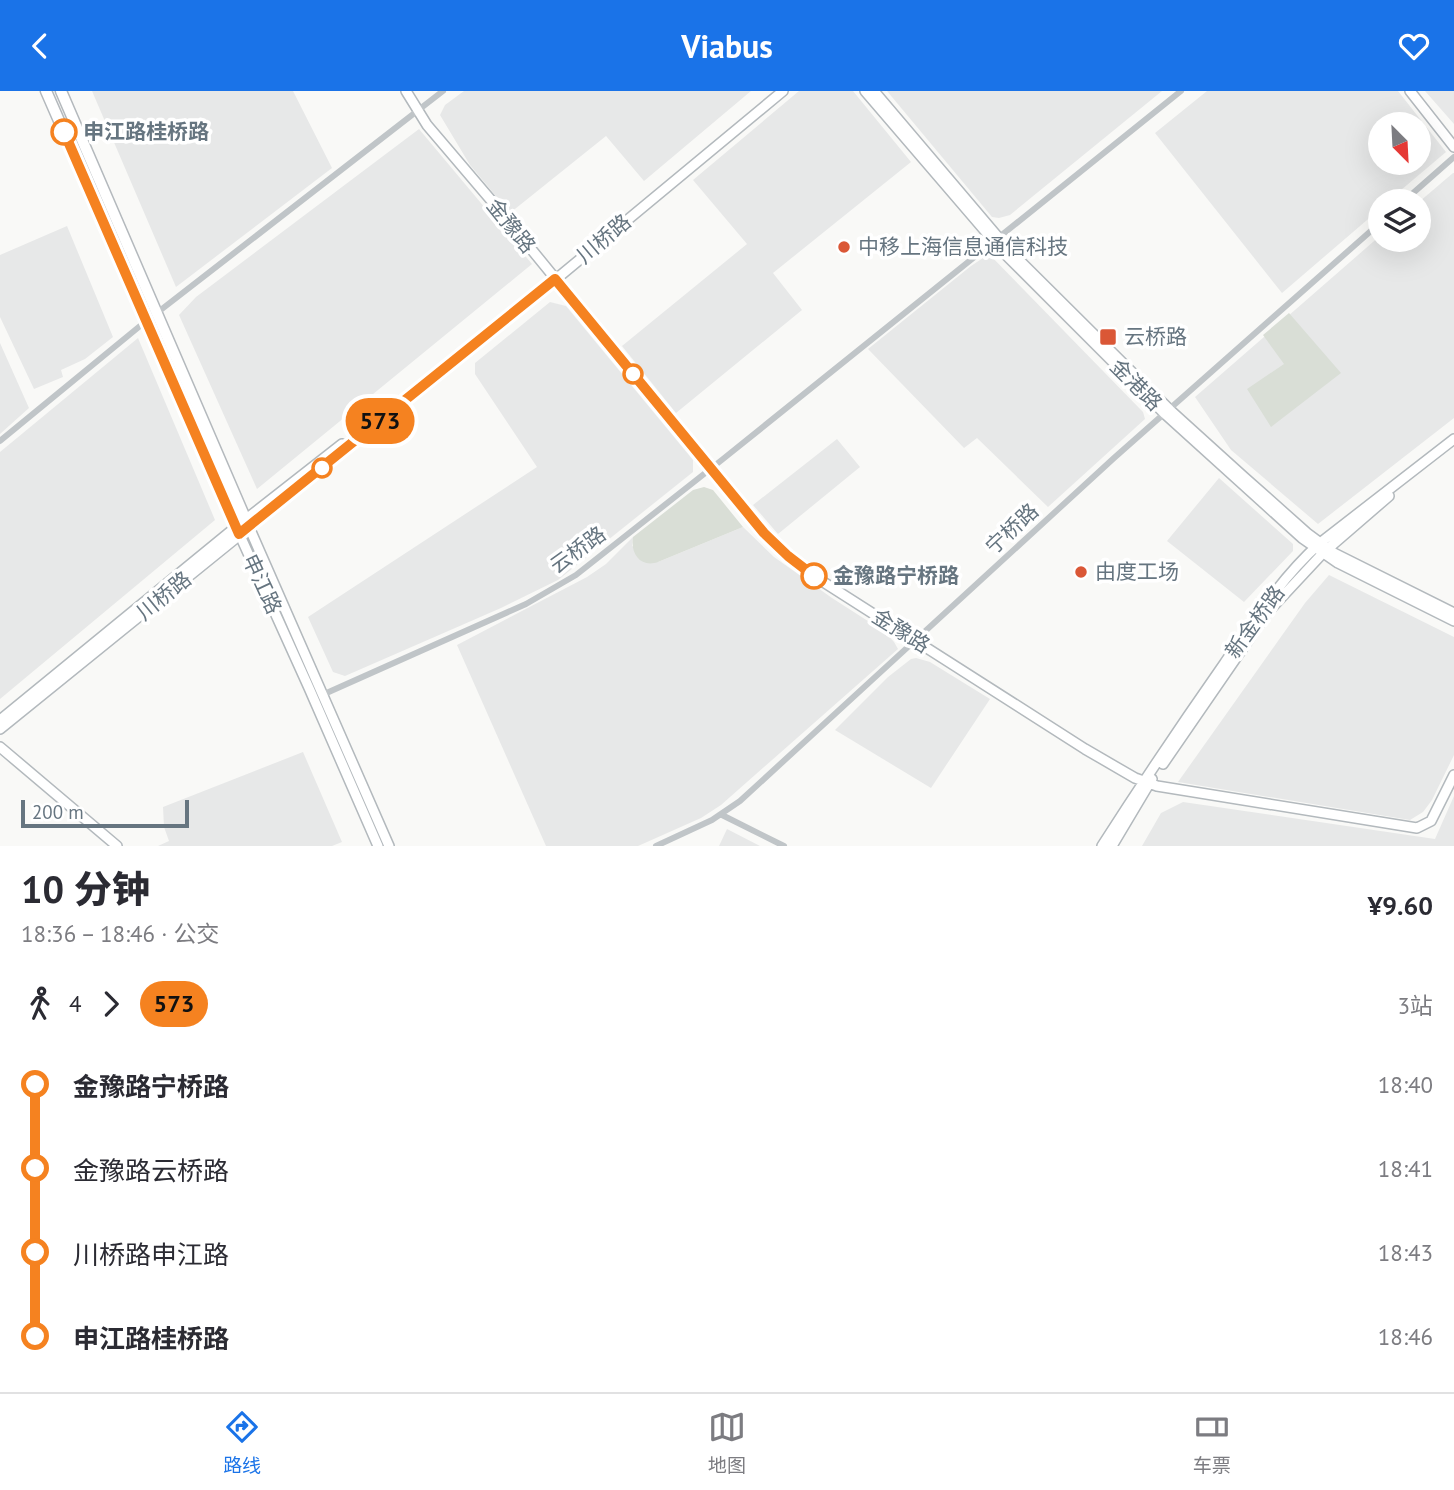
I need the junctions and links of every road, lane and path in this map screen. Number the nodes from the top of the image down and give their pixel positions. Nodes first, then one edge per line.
1 (46, 91) edge
2 (61, 91) edge
3 (406, 91) edge
4 (443, 91) edge
5 (774, 91) edge
6 (783, 91) edge
7 (865, 91) edge
8 (874, 91) edge
9 (1181, 91) edge
10 (1410, 91) edge
11 (418, 111) junction
12 (1454, 147) edge
13 (1454, 157) edge
14 (1418, 189) edge
15 (1368, 234) edge
16 (995, 240) junction
17 (553, 277) junction
18 (157, 313) junction
19 (146, 322) junction
20 (1167, 412) junction
21 (1454, 439) edge
22 (0, 441) edge
23 (1454, 446) edge
24 (711, 469) junction
25 (247, 523) junction
26 (236, 527) junction
27 (1321, 548) junction
28 (1454, 613) edge
29 (1454, 621) edge
30 (917, 640) junction
31 (322, 695) junction
32 (0, 720) edge
33 (0, 729) edge
34 (0, 747) edge
35 (0, 753) edge
36 (1454, 775) edge
37 (1146, 782) junction
38 (722, 815) junction
39 (108, 846) edge
40 (117, 846) edge
41 (379, 846) edge
42 (389, 846) edge
43 (656, 846) edge
44 (784, 846) edge
45 (1102, 846) edge
46 (1112, 846) edge

1 - 19 main road, 申江路
2 - 18 main road, 申江路
3 - 11 street, 金豫路
4 - 11 street
5 - 17 street, 川桥路
6 - 17 street, 川桥路
7 - 16 street, 金港路
8 - 16 street, 金港路
9 - 16 street, 云桥路
10 - 12 street
11 - 17 street, 金豫路
11 - 18 street
13 - 14 street
15 - 20 street, 宁桥路
16 - 20 street, 金港路
16 - 24 street, 云桥路
17 - 24 street, 金豫路
17 - 25 street, 川桥路
18 - 19 street
18 - 25 main road, 申江路
19 - 22 street
19 - 26 main road, 申江路
20 - 27 street, 金港路
20 - 30 street, 宁桥路
21 - 27 street, 新金桥路
23 - 27 street, 新金桥路
24 - 30 street, 金豫路
24 - 31 street, 云桥路
25 - 26 street, 川桥路
25 - 31 street, 申江路
26 - 32 street, 川桥路
26 - 33 street, 川桥路
26 - 41 street, 申江路
27 - 28 street, 金港路
27 - 29 street, 金港路
27 - 37 street, 新金桥路
30 - 37 street, 金豫路
30 - 38 street, 宁桥路
31 - 42 street, 申江路
34 - 40 street
35 - 39 street
36 - 37 street, 金豫路
37 - 45 street, 新金桥路
37 - 46 street, 新金桥路
38 - 43 street, 宁桥路
38 - 44 street

